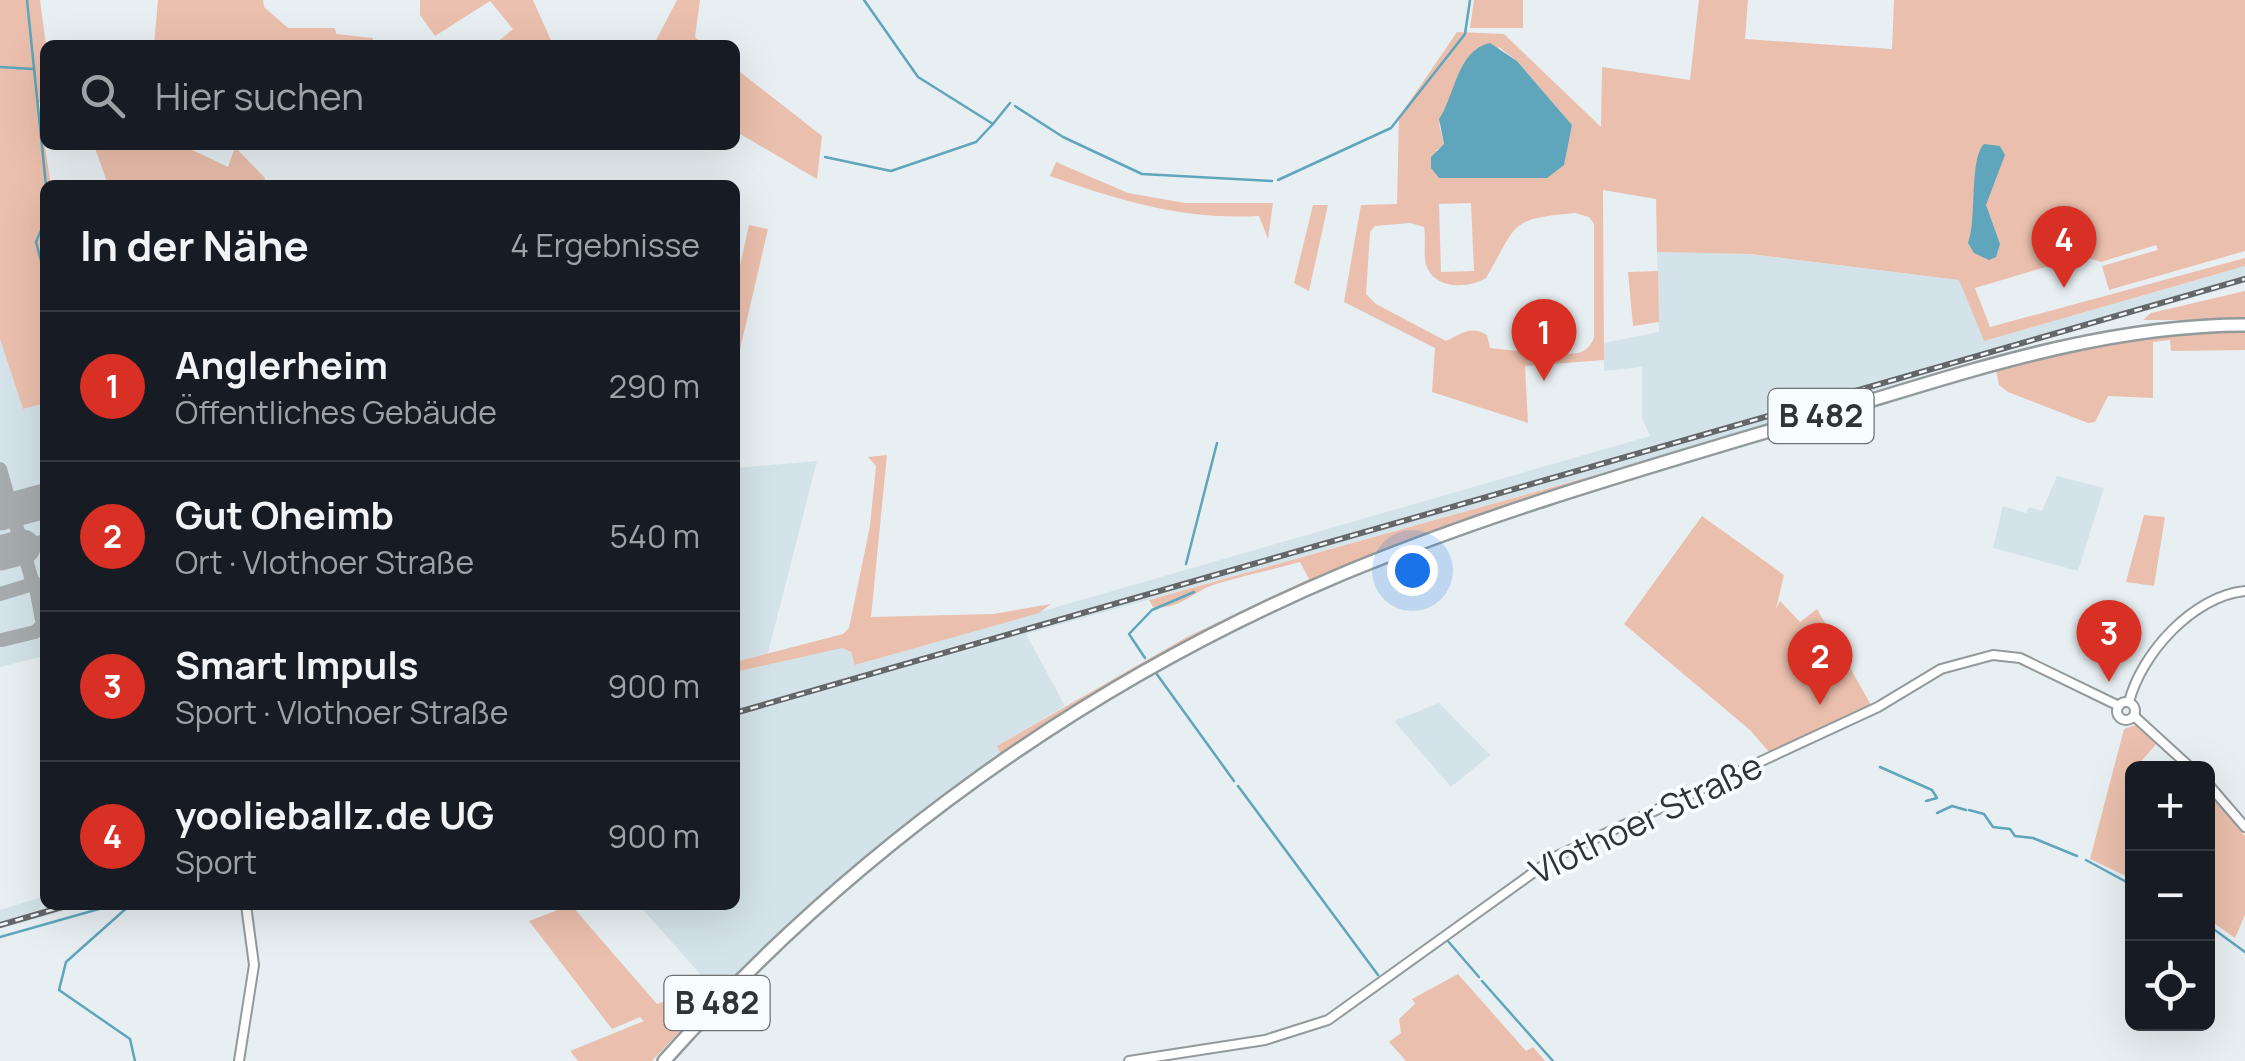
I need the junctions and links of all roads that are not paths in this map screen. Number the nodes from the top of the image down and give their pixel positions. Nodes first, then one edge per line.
1 (2245, 326) edge
2 (2245, 591) edge
3 (2124, 704) junction
4 (2134, 716) junction
5 (2183, 761) edge
6 (2215, 792) edge
7 (2245, 827) edge
8 (247, 910) edge
9 (239, 1061) edge
10 (664, 1061) edge
11 (1129, 1061) edge

1 - 10 main road, B 482
2 - 3 street
3 - 4 street
3 - 4 street, Vlothoer Straße
3 - 11 street, Vlothoer Straße
4 - 5 street
6 - 7 street
8 - 9 street

